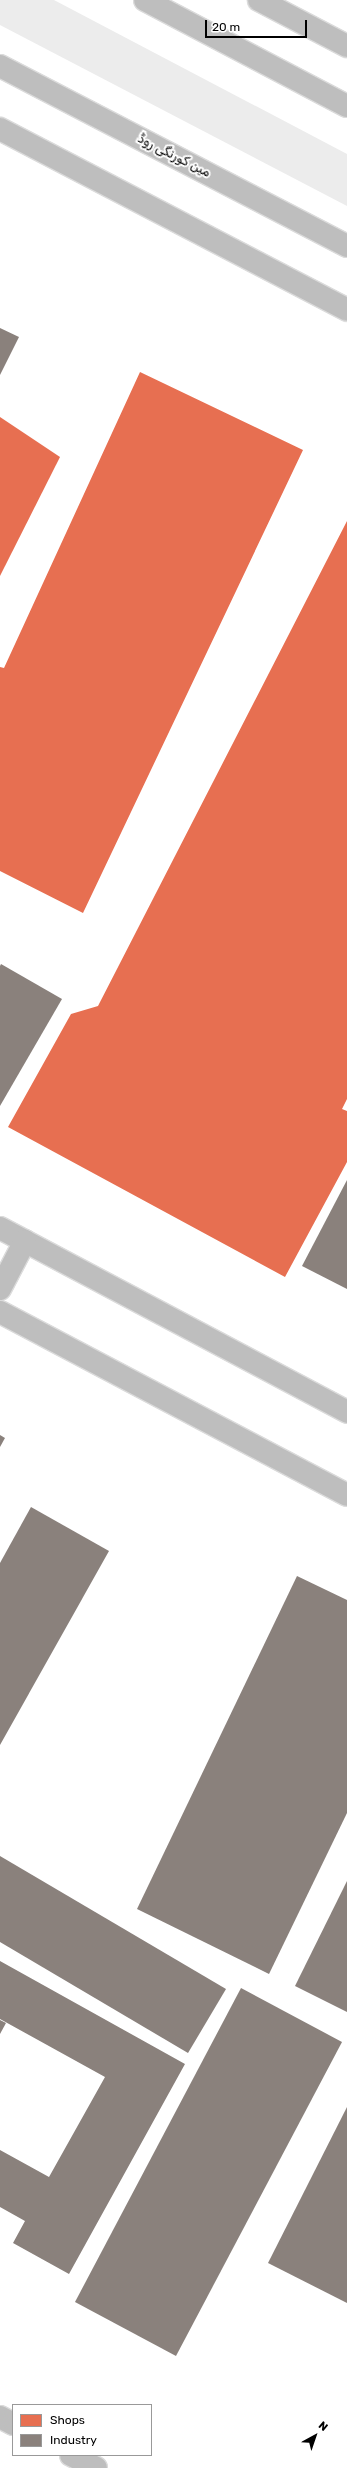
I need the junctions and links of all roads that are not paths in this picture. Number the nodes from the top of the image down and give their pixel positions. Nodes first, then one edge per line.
1 (145, 0) edge
2 (259, 0) edge
3 (347, 46) edge
4 (0, 66) edge
5 (347, 106) edge
6 (0, 129) edge
7 (347, 246) edge
8 (347, 310) edge
9 (0, 1228) edge
10 (25, 1241) junction
11 (0, 1289) edge
12 (0, 1312) edge
13 (347, 1412) edge
14 (346, 1491) edge
15 (0, 2418) edge
16 (12, 2424) edge
17 (73, 2456) edge
18 (96, 2468) edge

1 - 5 street
2 - 3 street
4 - 7 street, مین کورنگی روڈ
6 - 8 street
9 - 10 street
10 - 11 street
10 - 13 street
12 - 14 street
15 - 16 street
17 - 18 street

